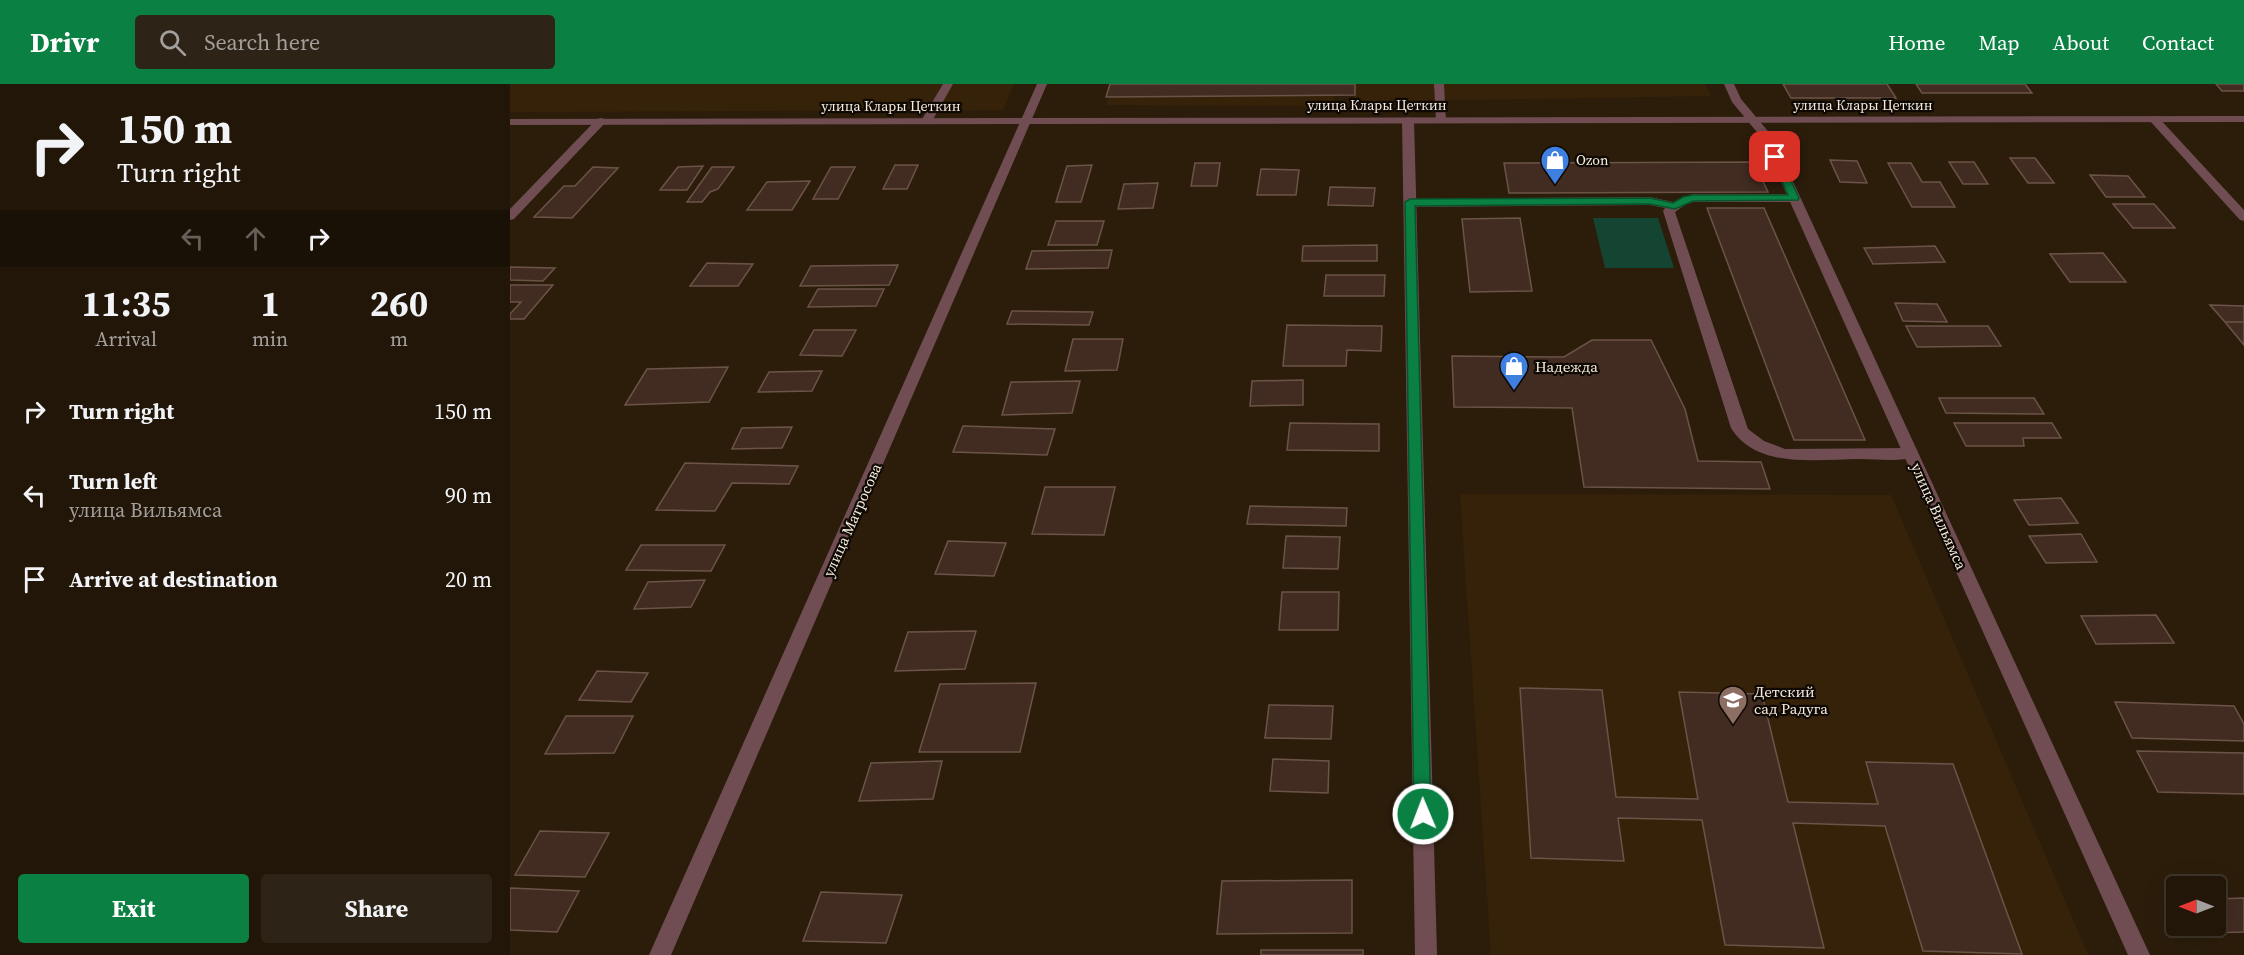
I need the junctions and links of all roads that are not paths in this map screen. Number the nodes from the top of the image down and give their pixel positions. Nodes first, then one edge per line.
1 (948, 84) edge
2 (1042, 84) edge
3 (1438, 84) edge
4 (1729, 84) edge
5 (2154, 119) junction
6 (2244, 119) edge
7 (1408, 120) junction
8 (1442, 120) junction
9 (1753, 120) junction
10 (601, 121) junction
11 (927, 121) junction
12 (1027, 121) junction
13 (510, 122) edge
14 (1794, 198) junction
15 (1410, 202) junction
16 (1675, 206) junction
17 (510, 216) edge
18 (2244, 217) edge
19 (1910, 453) junction
20 (660, 955) edge
21 (1426, 955) edge
22 (2139, 955) edge

1 - 11 street
2 - 12 street, улица Матросова
3 - 8 street
4 - 9 street, улица Вильямса
5 - 6 street, улица Клары Цеткин
5 - 9 street, улица Клары Цеткин
5 - 18 street
7 - 8 street, улица Клары Цеткин
7 - 12 street, улица Клары Цеткин
7 - 15 street
8 - 9 street, улица Клары Цеткин
9 - 14 street, улица Вильямса
10 - 11 street, улица Клары Цеткин
10 - 13 street, улица Клары Цеткин
10 - 17 street
11 - 12 street, улица Клары Цеткин
12 - 20 street, улица Матросова
14 - 16 street
14 - 19 street, улица Вильямса
15 - 16 street
15 - 21 street
16 - 19 street
19 - 22 street, улица Вильямса

